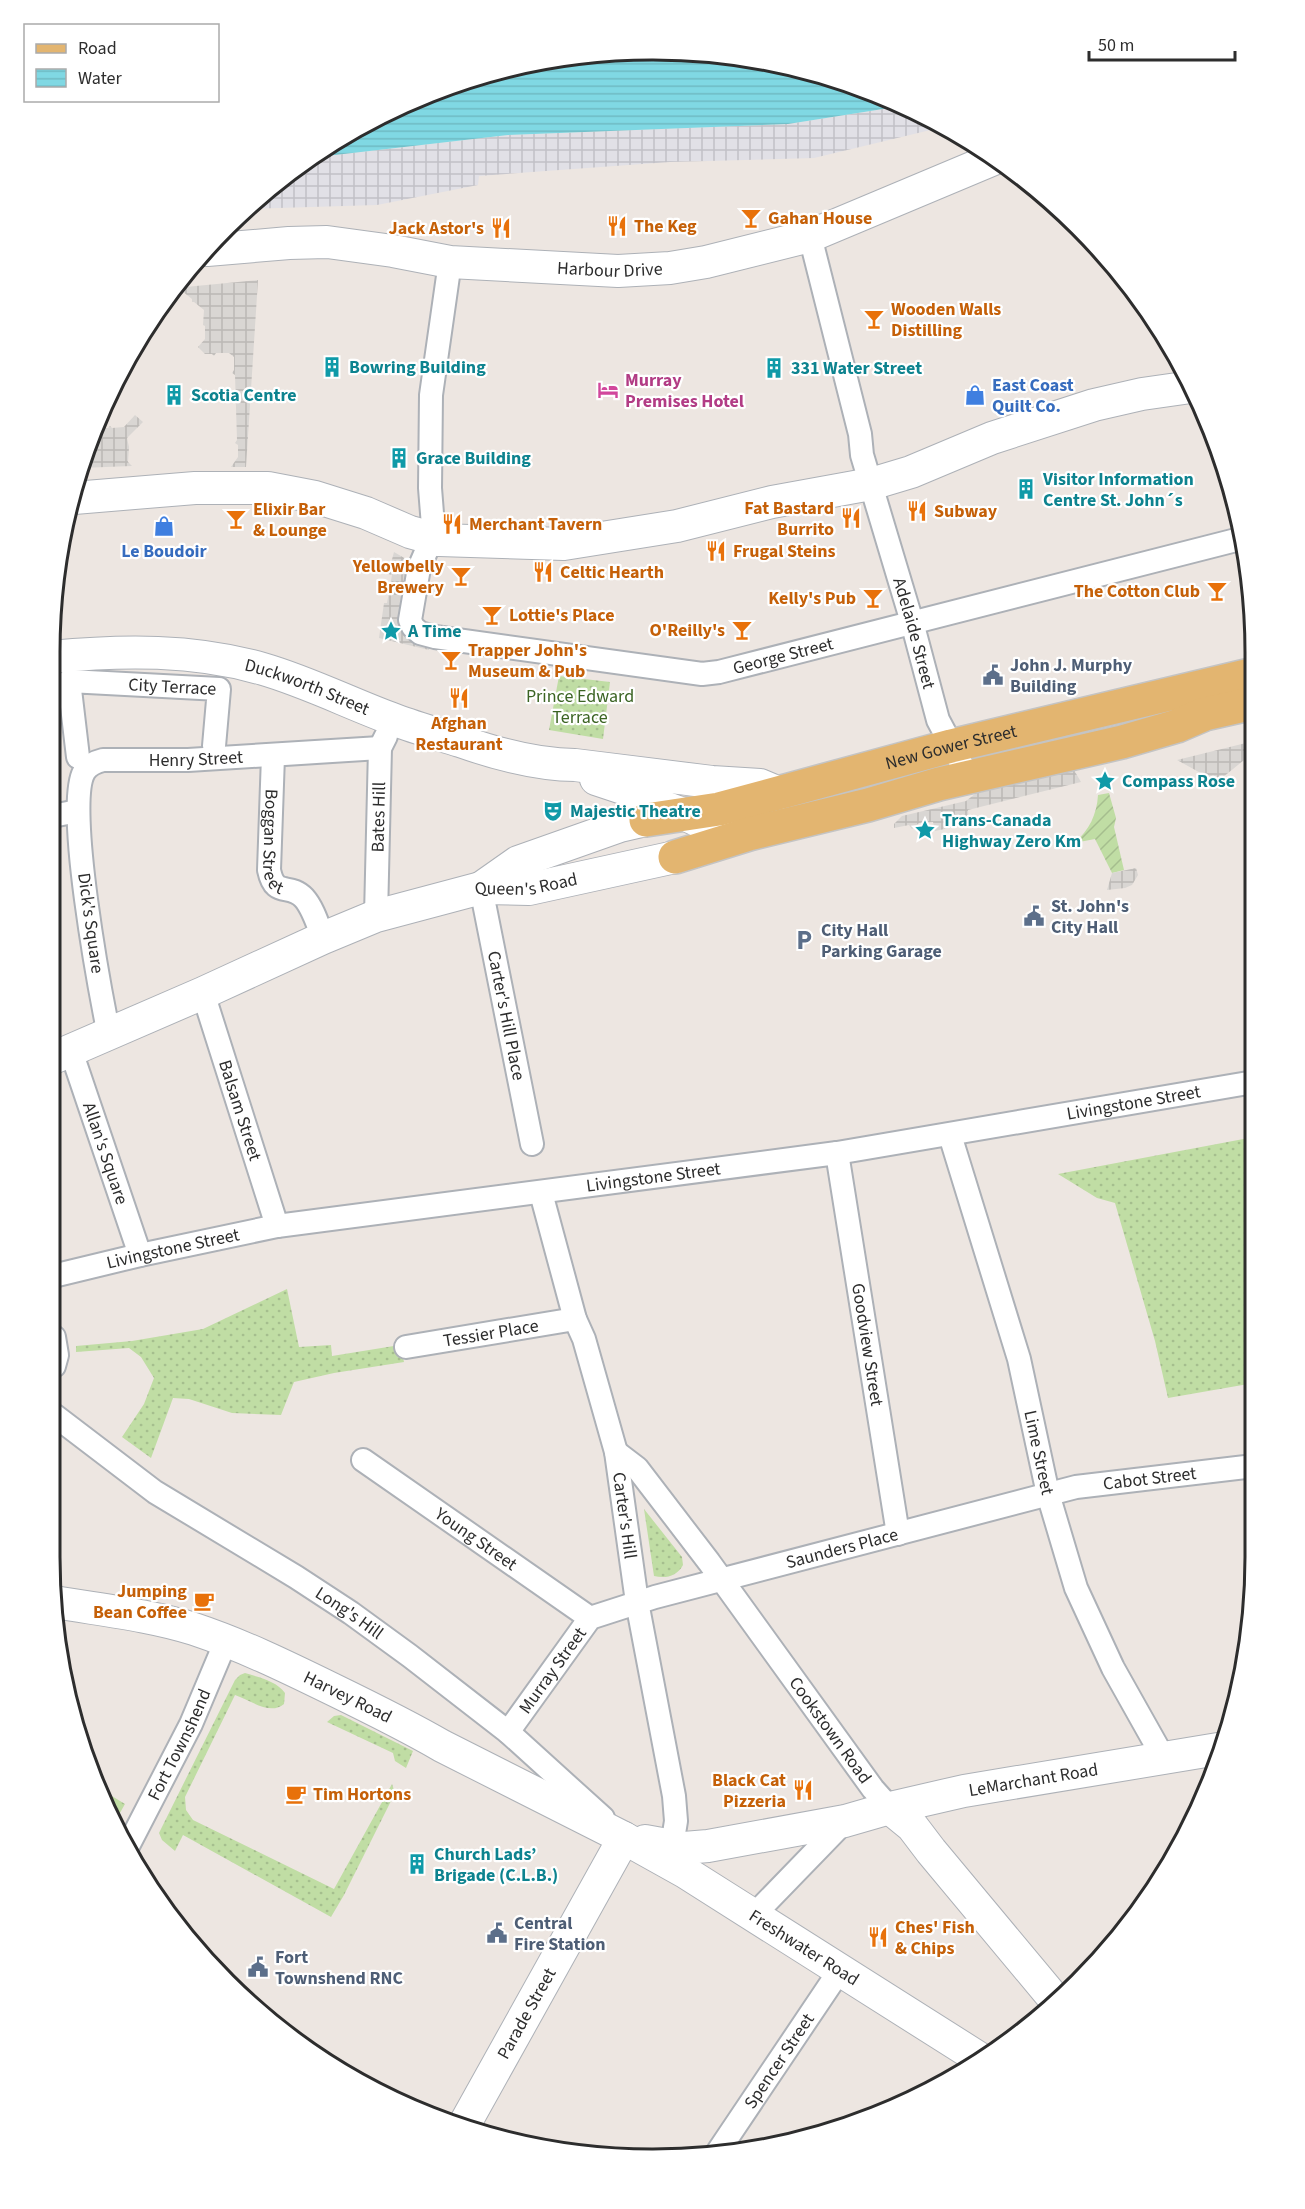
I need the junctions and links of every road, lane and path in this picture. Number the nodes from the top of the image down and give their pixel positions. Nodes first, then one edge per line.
1 (985, 162) edge
2 (810, 236) junction
3 (220, 249) edge
4 (450, 262) junction
5 (1183, 388) edge
6 (871, 484) junction
7 (80, 497) edge
8 (432, 538) junction
9 (1235, 540) edge
10 (912, 622) junction
11 (60, 669) edge
12 (1245, 676) edge
13 (1245, 705) edge
14 (393, 720) junction
15 (214, 746) dead end
16 (951, 746) junction
17 (380, 748) junction
18 (273, 756) junction
19 (78, 757) dead end
20 (554, 765) junction
21 (969, 778) junction
22 (779, 793) junction
23 (78, 811) junction
24 (60, 814) edge
25 (686, 815) junction
26 (646, 820) joint
27 (749, 834) junction
28 (675, 857) joint
29 (481, 888) junction
30 (376, 916) junction
31 (323, 938) junction
32 (203, 993) junction
33 (109, 1035) junction
34 (62, 1054) edge
35 (1245, 1084) edge
36 (950, 1135) junction
37 (532, 1144) dead end
38 (837, 1153) junction
39 (541, 1193) junction
40 (277, 1226) junction
41 (140, 1255) junction
42 (60, 1274) edge
43 (575, 1319) junction
44 (406, 1347) dead end
45 (60, 1419) edge
46 (616, 1452) junction
47 (363, 1460) dead end
48 (1245, 1467) edge
49 (1048, 1494) junction
50 (898, 1534) junction
51 (721, 1580) junction
52 (637, 1602) junction
53 (62, 1603) edge
54 (590, 1618) junction
55 (226, 1641) junction
56 (508, 1732) junction
57 (1210, 1756) edge
58 (1163, 1757) junction
59 (890, 1808) junction
60 (845, 1821) junction
61 (624, 1838) junction
62 (132, 1839) edge
63 (672, 1846) junction
64 (753, 1916) junction
65 (840, 1970) junction
66 (1051, 1995) edge
67 (973, 2055) edge
68 (468, 2120) edge
69 (723, 2145) edge

1 - 2 main road, Harbour Drive
2 - 4 main road, Harbour Drive
2 - 6 street, Adelaide Street
3 - 4 main road, Harbour Drive
4 - 8 street
5 - 6 main road
6 - 8 main road
6 - 10 street, Adelaide Street
7 - 8 main road
8 - 10 street, George Street
9 - 10 street, George Street
10 - 16 street, Adelaide Street
11 - 14 main road, Duckworth Street
11 - 15 street, City Terrace
11 - 19 street
12 - 16 main road, New Gower Street
13 - 21 main road, New Gower Street
14 - 17 street, Bates Hill
14 - 20 main road, Duckworth Street
16 - 21 street, Adelaide Street
16 - 22 main road, New Gower Street
17 - 18 street, Henry Street
17 - 30 street, Bates Hill
18 - 23 street, Henry Street
18 - 31 street, Boggan Street
20 - 22 main road, Duckworth Street
20 - 25 main road, Duckworth Street
21 - 27 main road, New Gower Street
22 - 25 main road, New Gower Street
23 - 24 street
23 - 33 street, Dick's Square
25 - 26 main road, New Gower Street
25 - 27 main road, Duckworth Street
26 - 29 main road, Queen's Road
27 - 28 main road, New Gower Street
28 - 29 main road, Queen's Road
29 - 30 main road
29 - 37 street, Carter's Hill Place
30 - 31 main road
31 - 32 main road
32 - 33 main road
32 - 40 street, Balsam Street
33 - 34 main road
34 - 41 street, Allan's Square
35 - 36 street, Livingstone Street
36 - 38 street, Livingstone Street
36 - 49 street, Lime Street
38 - 39 street, Livingstone Street
38 - 50 street, Goodview Street
39 - 40 street, Livingstone Street
39 - 43 street, Carter's Hill
40 - 41 street, Livingstone Street
41 - 42 street, Livingstone Street
43 - 44 street, Tessier Place
43 - 46 street, Carter's Hill
45 - 56 street, Long's Hill
46 - 51 street, Cookstown Road
46 - 52 street, Carter's Hill
47 - 54 street, Young Street
48 - 49 street, Cabot Street
49 - 50 street, Saunders Place
49 - 58 street, Lime Street
50 - 51 street, Saunders Place
51 - 52 street, Saunders Place
51 - 59 street, Cookstown Road
52 - 54 street, Murray Street
52 - 63 street, Carter's Hill
53 - 55 main road, Harvey Road
54 - 56 street, Murray Street
55 - 61 main road, Harvey Road
55 - 62 street, Fort Townshend
56 - 61 street, Long's Hill
57 - 58 main road, LeMarchant Road
58 - 59 main road, LeMarchant Road
59 - 60 main road, LeMarchant Road
59 - 66 main road, Cookstown Road
60 - 63 main road, LeMarchant Road
60 - 64 street, LeMarchant Road
61 - 63 main road, LeMarchant Road
61 - 64 main road, Freshwater Road
61 - 68 main road, Parade Street
64 - 65 main road, Freshwater Road
65 - 67 main road, Freshwater Road
65 - 69 street, Spencer Street

